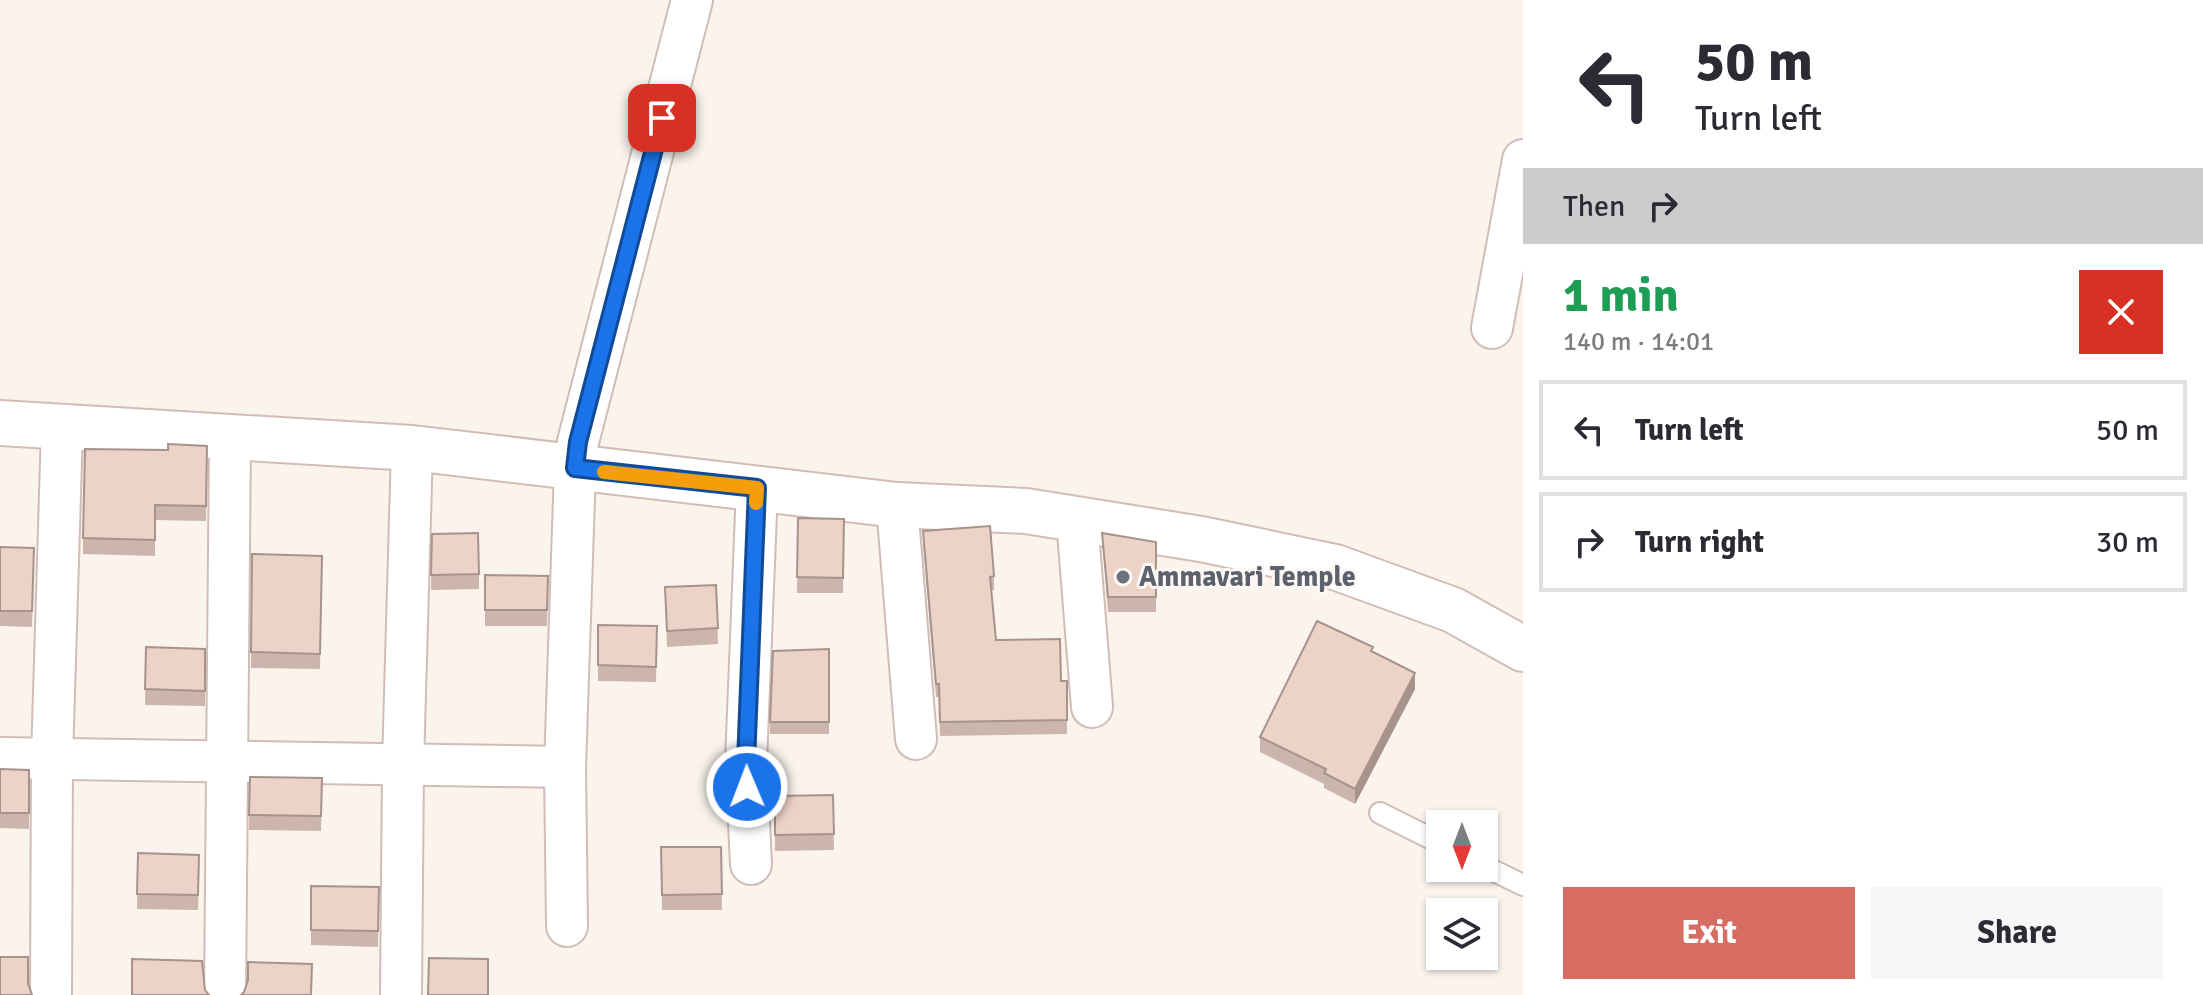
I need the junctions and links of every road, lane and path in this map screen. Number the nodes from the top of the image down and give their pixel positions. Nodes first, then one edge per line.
1 (692, 0) edge
2 (1523, 160) edge
3 (1492, 328) dead end
4 (0, 423) edge
5 (62, 428) junction
6 (230, 439) junction
7 (412, 448) junction
8 (575, 468) junction
9 (757, 488) junction
10 (897, 505) junction
11 (1077, 519) junction
12 (1523, 649) edge
13 (1092, 707) dead end
14 (916, 739) dead end
15 (0, 758) edge
16 (52, 759) junction
17 (228, 762) junction
18 (403, 764) junction
19 (565, 767) junction
20 (1380, 813) dead end
21 (1426, 836) edge
22 (751, 864) dead end
23 (1498, 873) edge
24 (1523, 885) edge
25 (567, 926) dead end
26 (51, 995) edge
27 (225, 995) edge
28 (401, 995) edge

1 - 8 street
2 - 3 street
4 - 5 street
5 - 6 street
5 - 16 street
6 - 7 street
6 - 17 street
7 - 8 street
7 - 18 street
8 - 9 street
8 - 19 street
9 - 10 street
9 - 22 street
10 - 11 street
10 - 14 street
11 - 12 street
11 - 13 street
15 - 16 street
16 - 17 street
16 - 26 street
17 - 18 street
17 - 27 street
18 - 19 street
18 - 28 street
19 - 25 street
20 - 21 lane
23 - 24 lane

